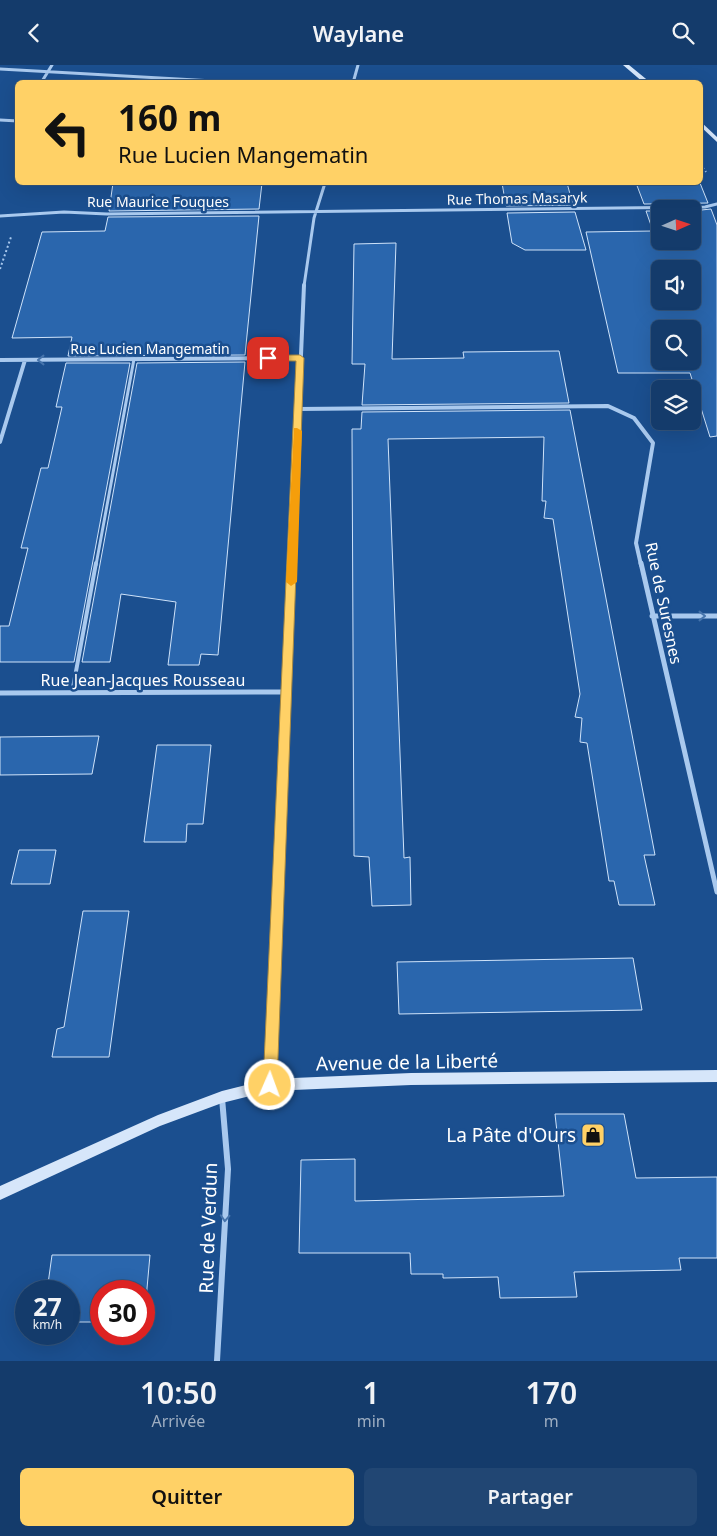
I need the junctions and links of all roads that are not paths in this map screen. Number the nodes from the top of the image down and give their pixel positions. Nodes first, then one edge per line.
1 (52, 65) edge
2 (358, 65) edge
3 (626, 65) edge
4 (0, 69) edge
5 (47, 72) junction
6 (43, 80) edge
7 (194, 80) edge
8 (354, 80) edge
9 (644, 80) edge
10 (0, 120) edge
11 (15, 121) edge
12 (703, 126) edge
13 (717, 140) edge
14 (324, 185) edge
15 (717, 204) edge
16 (316, 211) junction
17 (0, 215) edge
18 (300, 358) junction
19 (134, 359) junction
20 (0, 360) edge
21 (25, 360) junction
22 (298, 409) junction
23 (0, 442) edge
24 (652, 616) junction
25 (717, 616) edge
26 (287, 692) junction
27 (0, 693) edge
28 (72, 693) junction
29 (717, 892) edge
30 (717, 1077) edge
31 (270, 1085) junction
32 (222, 1097) junction
33 (0, 1193) edge
34 (218, 1361) edge

1 - 5 street
2 - 8 street
3 - 9 street
4 - 5 street
5 - 6 street
5 - 7 street
10 - 11 street
12 - 13 street
14 - 16 street
15 - 16 street, Rue Thomas Masaryk
16 - 17 street, Rue Maurice Fouques
16 - 18 street
18 - 19 street, Rue Lucien Mangematin
18 - 22 street
19 -> 21 street, Rue Lucien Mangematin
19 - 28 lane
20 - 21 street, Rue Lucien Mangematin
21 - 23 street
22 - 24 street, Rue de Suresnes
22 - 26 street
24 -> 25 street
24 - 29 street, Rue de Suresnes
26 - 28 street, Rue Jean-Jacques Rousseau
26 - 31 street
27 - 28 street, Rue Jean-Jacques Rousseau
30 - 31 street, Avenue de la Liberté
31 - 32 street, Avenue de la Liberté
32 - 33 street, Avenue de la Liberté
32 -> 34 street, Rue de Verdun

